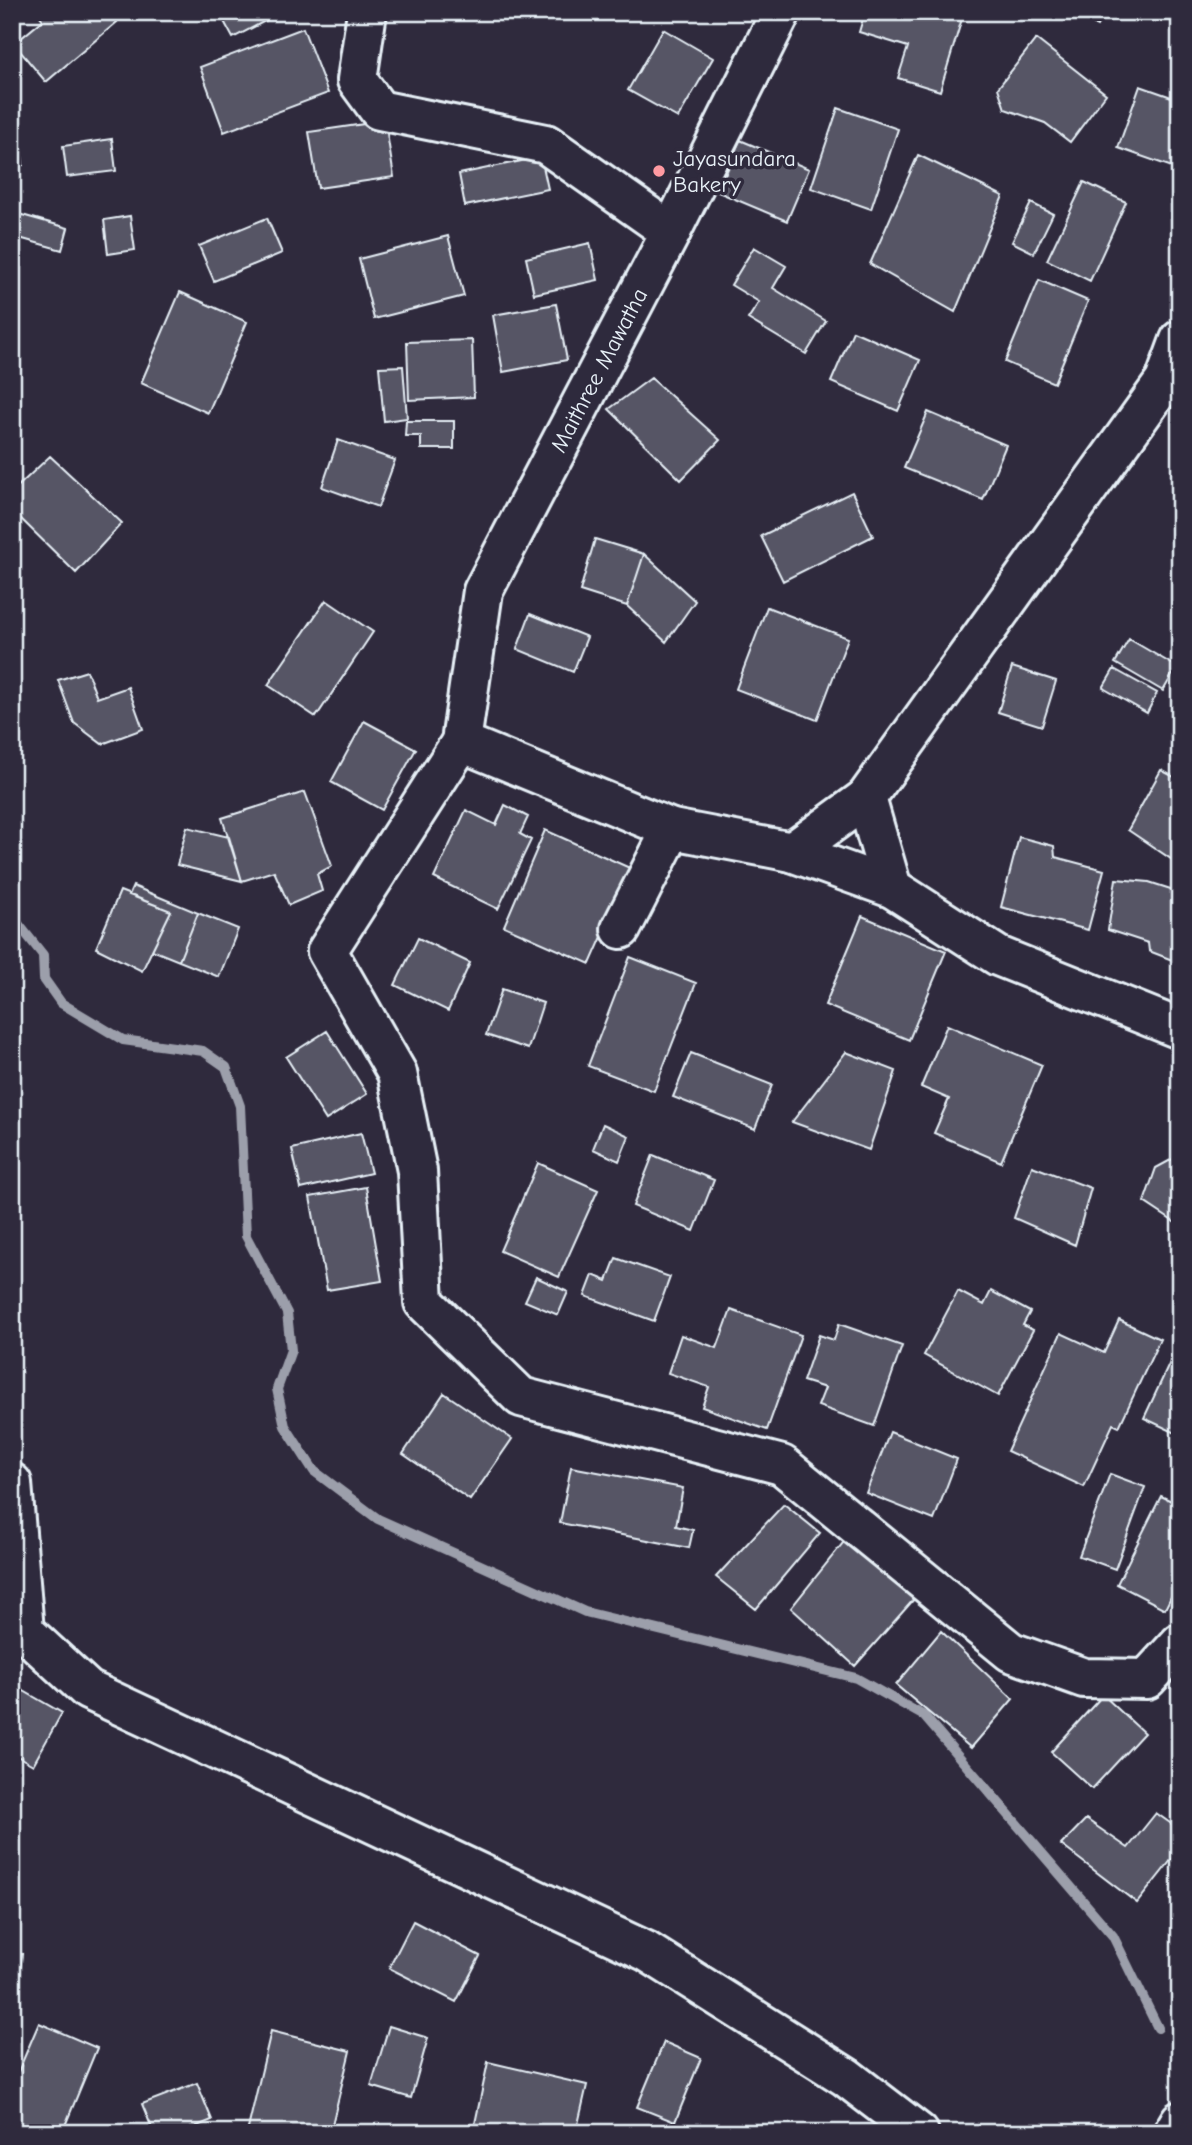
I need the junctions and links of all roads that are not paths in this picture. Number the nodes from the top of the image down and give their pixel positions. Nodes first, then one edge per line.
1 (367, 12) edge
2 (782, 12) edge
3 (671, 232) junction
4 (1180, 340) edge
5 (461, 742) junction
6 (866, 798) junction
7 (672, 829) junction
8 (792, 852) junction
9 (892, 888) junction
10 (621, 929) dead end
11 (1180, 1029) edge
12 (13, 1484) edge
13 (1180, 1643) edge
14 (1180, 2121) edge
15 (919, 2133) edge
16 (1173, 2133) edge

1 - 3 street
2 - 3 street, Maithree Mawatha
3 - 5 street, Maithree Mawatha
4 - 6 street
5 - 7 street
5 - 13 street
6 - 8 street
6 - 9 street
7 - 8 street
7 - 10 street
8 - 9 street
9 - 11 street
12 - 15 street
14 - 16 street

